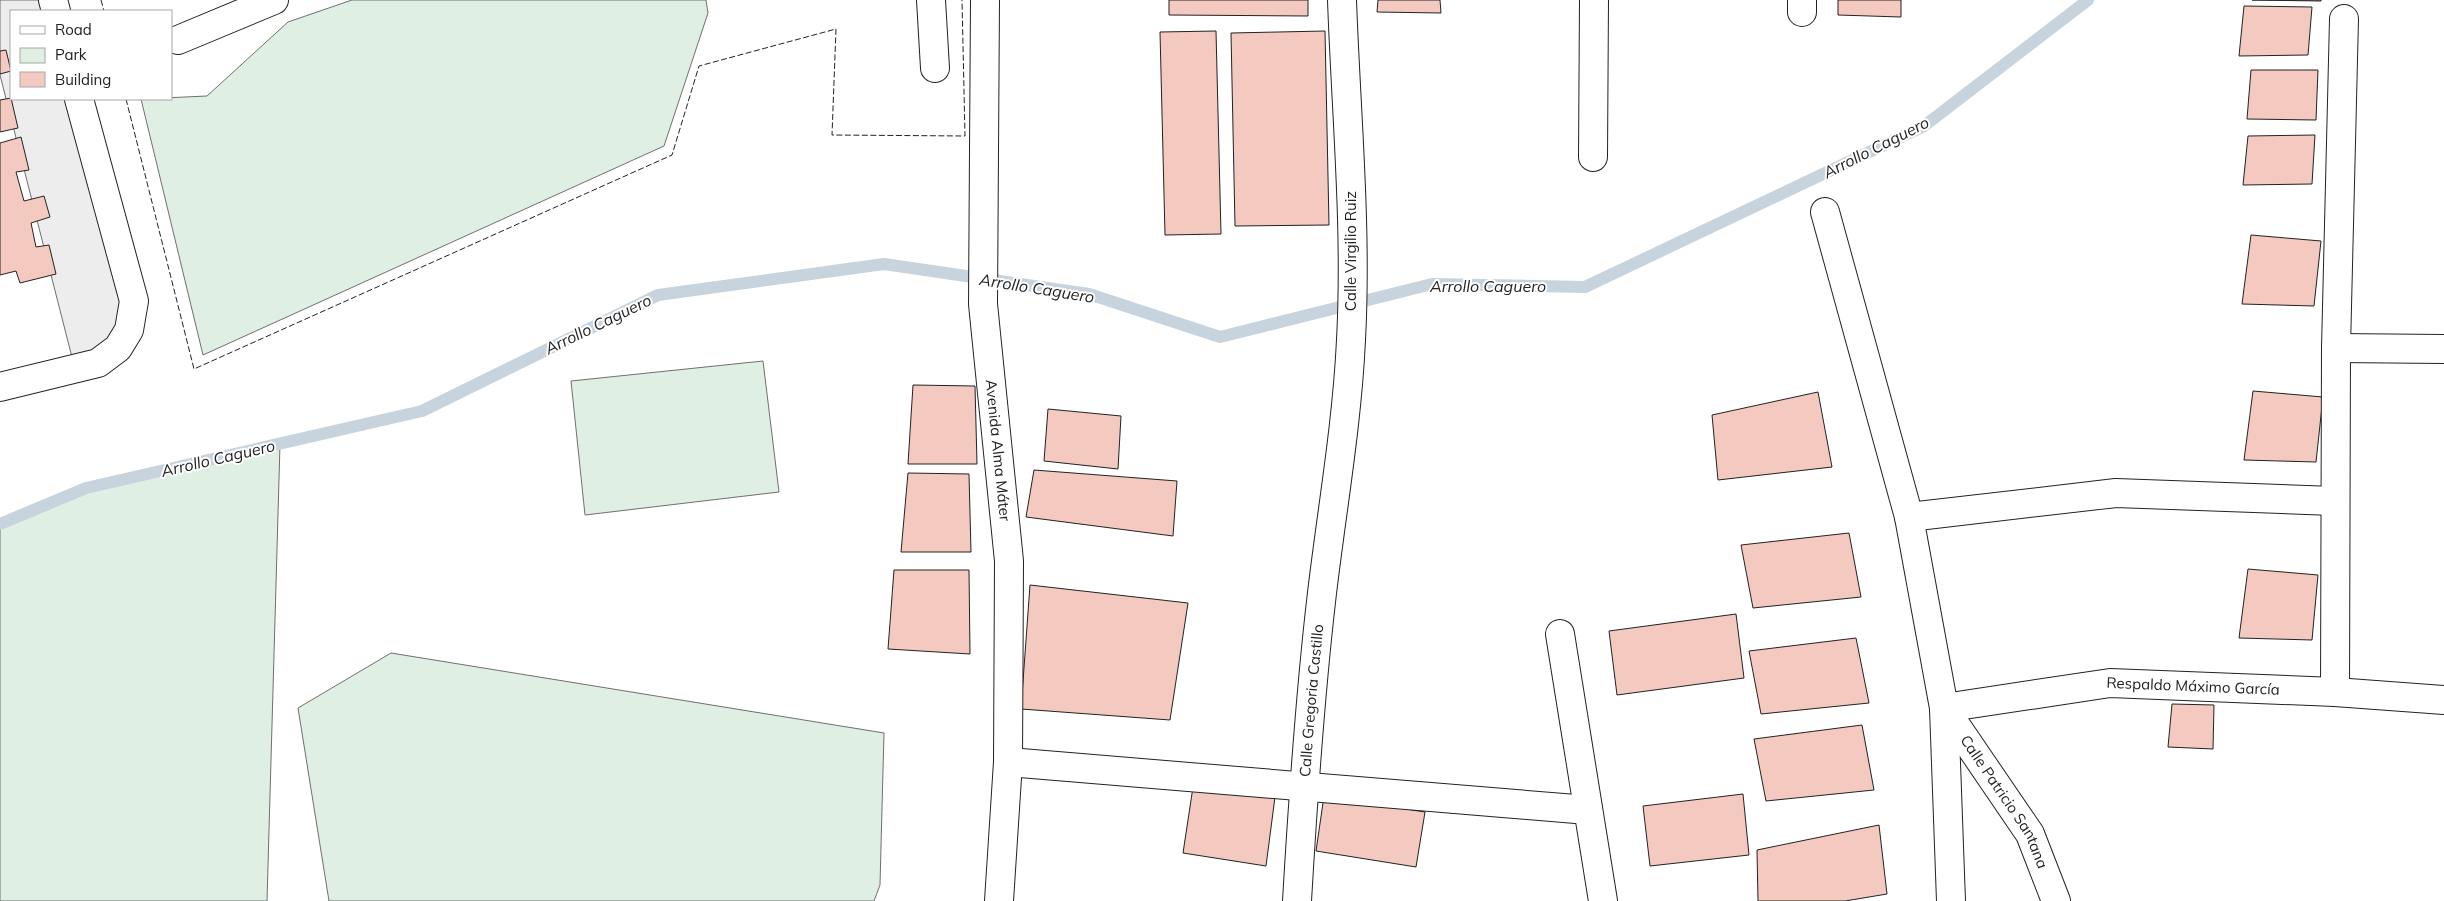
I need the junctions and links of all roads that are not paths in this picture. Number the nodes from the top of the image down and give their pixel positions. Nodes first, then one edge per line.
1 (274, 0) edge
2 (931, 0) edge
3 (985, 0) edge
4 (1342, 0) edge
5 (1594, 0) edge
6 (2344, 19) dead end
7 (178, 40) dead end
8 (935, 68) dead end
9 (79, 100) edge
10 (1593, 157) dead end
11 (1825, 212) dead end
12 (2336, 348) junction
13 (2444, 349) edge
14 (0, 387) edge
15 (1334, 501) joint
16 (2334, 501) junction
17 (1909, 517) junction
18 (1560, 634) dead end
19 (2335, 692) junction
20 (2444, 700) edge
21 (1944, 708) junction
22 (1008, 762) junction
23 (1304, 787) junction
24 (1588, 810) junction
25 (1000, 901) edge
26 (1297, 901) edge
27 (1603, 901) edge
28 (1951, 901) edge
29 (2056, 901) edge

1 - 7 street
2 - 8 street
3 - 22 street, Avenida Alma Máter
4 - 15 street, Calle Virgilio Ruiz
5 - 10 street
6 - 12 street
9 - 14 street
11 - 17 street
12 - 13 street
12 - 16 street
15 - 23 street, Calle Gregoria Castillo
16 - 17 street
16 - 19 street
17 - 21 street
18 - 24 street
19 - 20 street, Respaldo Máximo García
19 - 21 street, Respaldo Máximo García
21 - 28 street
21 - 29 street, Calle Patricio Santana
22 - 23 street
22 - 25 street, Avenida Alma Máter
23 - 24 street
23 - 26 street, Calle Gregoria Castillo
24 - 27 street

